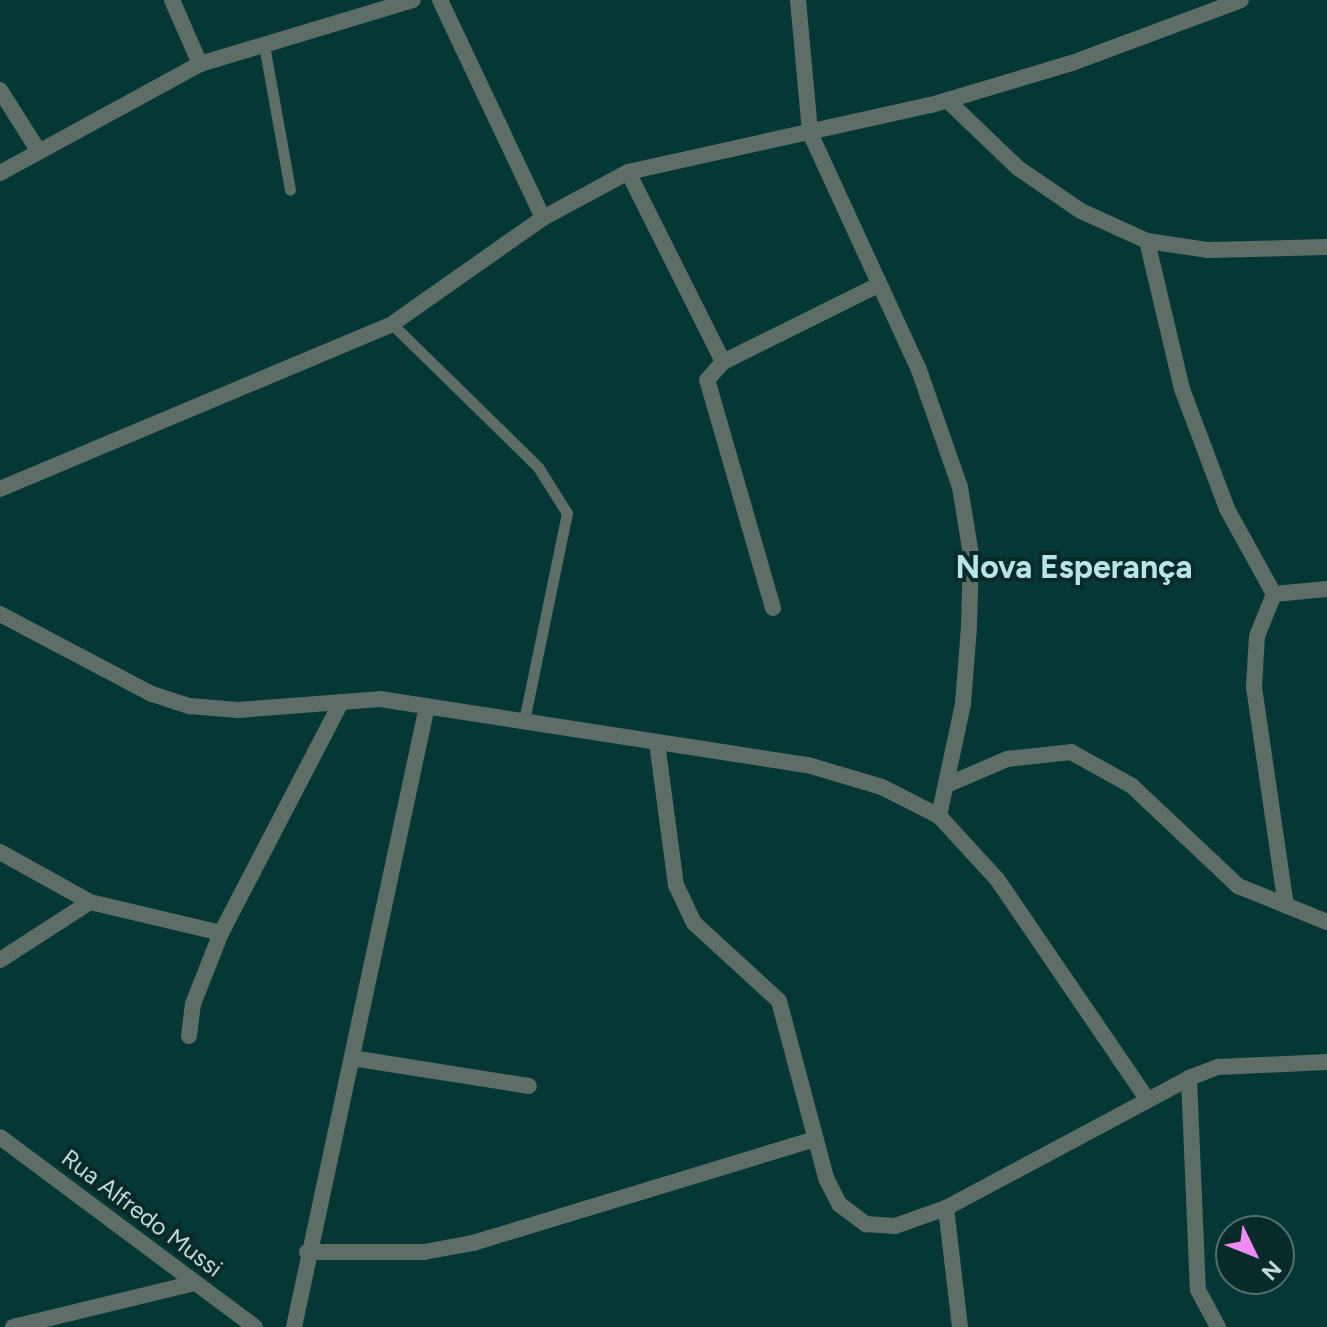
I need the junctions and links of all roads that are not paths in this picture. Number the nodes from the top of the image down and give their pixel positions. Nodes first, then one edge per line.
1 (172, 0) edge
2 (413, 0) edge
3 (440, 0) edge
4 (798, 0) edge
5 (1241, 0) edge
6 (1212, 5) edge
7 (264, 45) junction
8 (200, 64) junction
9 (0, 90) edge
10 (947, 100) junction
11 (810, 133) junction
12 (36, 147) junction
13 (628, 172) junction
14 (0, 173) edge
15 (290, 190) dead end
16 (543, 218) junction
17 (1147, 241) junction
18 (1327, 247) edge
19 (878, 285) junction
20 (392, 324) junction
21 (723, 362) junction
22 (0, 489) edge
23 (1327, 589) edge
24 (1274, 594) junction
25 (773, 608) dead end
26 (0, 614) edge
27 (341, 702) junction
28 (427, 706) junction
29 (524, 721) junction
30 (657, 743) junction
31 (949, 784) junction
32 (939, 816) junction
33 (0, 852) edge
34 (90, 902) junction
35 (1286, 906) junction
36 (1327, 922) edge
37 (221, 933) junction
38 (0, 960) edge
39 (189, 1036) dead end
40 (352, 1058) junction
41 (1327, 1062) edge
42 (1189, 1078) junction
43 (529, 1086) dead end
44 (1147, 1099) junction
45 (0, 1137) edge
46 (816, 1139) junction
47 (946, 1208) junction
48 (307, 1252) junction
49 (195, 1283) junction
50 (233, 1320) edge
51 (13, 1327) edge
52 (255, 1327) edge
53 (294, 1327) edge
54 (960, 1327) edge
55 (1218, 1327) edge

1 - 8 street
2 - 7 street
3 - 16 street
4 - 11 street
5 - 6 street
6 - 10 street
7 - 8 street
7 - 15 lane
8 - 12 street
9 - 12 street
10 - 11 street
10 - 17 street
11 - 13 street
11 - 19 street
12 - 14 street
13 - 16 street
13 - 21 street
16 - 20 street
17 - 18 street
17 - 24 street
19 - 21 street
19 - 31 street
20 - 22 street
20 - 29 lane
21 - 25 street
23 - 24 street
24 - 35 street
26 - 27 street
27 - 28 street
27 - 37 street
28 - 29 street
28 - 40 street
29 - 30 street
30 - 32 street
30 - 46 street
31 - 32 street
31 - 35 street
32 - 44 street
33 - 34 street
34 - 37 street
34 - 38 street
35 - 36 street
37 - 39 street
40 - 43 street
40 - 48 street
41 - 42 street
42 - 44 street
42 - 55 street
44 - 47 street
45 - 49 street, Rua Alfredo Mussi
46 - 47 street
46 - 48 street
47 - 54 street
48 - 53 street
49 - 50 street, Rua Alfredo Mussi
49 - 51 street
50 - 52 street, Rua Alfredo Mussi

